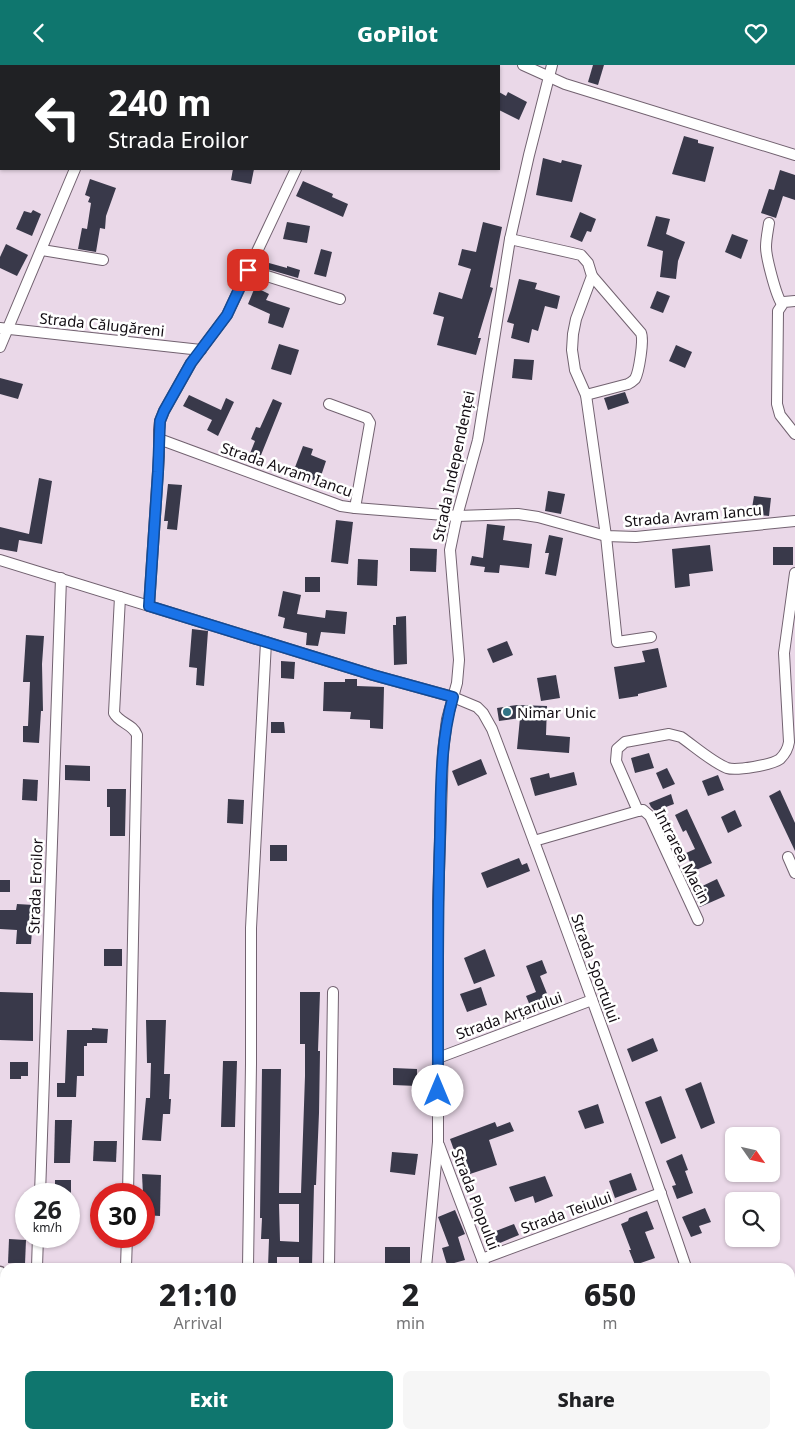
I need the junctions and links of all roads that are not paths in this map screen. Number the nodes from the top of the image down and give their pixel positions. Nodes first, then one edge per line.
1 (524, 65) edge
2 (552, 65) edge
3 (549, 78) junction
4 (795, 155) edge
5 (75, 170) edge
6 (296, 170) edge
7 (769, 223) dead end
8 (510, 239) junction
9 (42, 250) junction
10 (103, 260) dead end
11 (248, 270) junction
12 (592, 276) junction
13 (340, 299) dead end
14 (795, 301) edge
15 (780, 308) junction
16 (4, 328) edge
17 (0, 347) edge
18 (201, 350) junction
19 (586, 395) junction
20 (329, 403) dead end
21 (795, 433) edge
22 (159, 439) junction
23 (355, 508) junction
24 (457, 516) junction
25 (795, 521) edge
26 (606, 536) junction
27 (0, 560) edge
28 (795, 573) edge
29 (61, 579) junction
30 (120, 597) junction
31 (149, 606) junction
32 (651, 637) dead end
33 (266, 642) junction
34 (795, 650) edge
35 (784, 653) junction
36 (453, 697) junction
37 (638, 811) junction
38 (534, 841) junction
39 (788, 857) dead end
40 (795, 873) edge
41 (698, 920) dead end
42 (333, 992) dead end
43 (592, 1000) junction
44 (438, 1058) junction
45 (438, 1141) junction
46 (40, 1183) edge
47 (128, 1183) edge
48 (661, 1193) junction
49 (38, 1248) edge
50 (127, 1248) edge
51 (37, 1263) edge
52 (126, 1263) edge
53 (248, 1263) edge
54 (329, 1263) edge
55 (426, 1263) edge
56 (484, 1263) edge
57 (685, 1263) edge

1 - 3 street
2 - 3 street, Strada Independenței
3 - 4 street
3 - 8 street, Strada Independenței
5 - 9 street
6 - 11 street
7 - 15 street
8 - 12 street
8 - 24 street, Strada Independenței
9 - 10 street
9 - 16 street
11 - 13 street
11 - 18 street
12 - 19 street
12 - 19 street
14 - 15 street
15 - 21 street
16 - 17 street
16 - 18 street, Strada Călugăreni
18 - 22 street
19 - 26 street
20 - 23 street
22 - 23 street, Strada Avram Iancu
22 - 31 street
23 - 24 street, Strada Avram Iancu
24 - 26 street, Strada Avram Iancu
24 - 36 street, Strada Independenței
25 - 26 street, Strada Avram Iancu
26 - 32 street
27 - 29 street
28 - 35 street
29 - 30 street
29 - 46 street, Strada Eroilor
30 - 31 street
30 - 47 street
31 - 33 street
33 - 36 street
33 - 53 street
34 - 35 street
35 - 37 street
36 - 38 street, Strada Sportului
36 - 44 street, Strada Independenței
37 - 38 street
37 - 41 street, Intrarea Macin
38 - 43 street, Strada Sportului
39 - 40 street
42 - 54 street
43 - 44 street, Strada Arțarului
43 - 48 street, Strada Sportului
44 - 45 street, Strada Independenței
45 - 55 street, Strada Independenței
45 - 56 street, Strada Plopului
48 - 56 street, Strada Teiului
48 - 57 street, Strada Sportului
49 - 51 street
50 - 52 street

